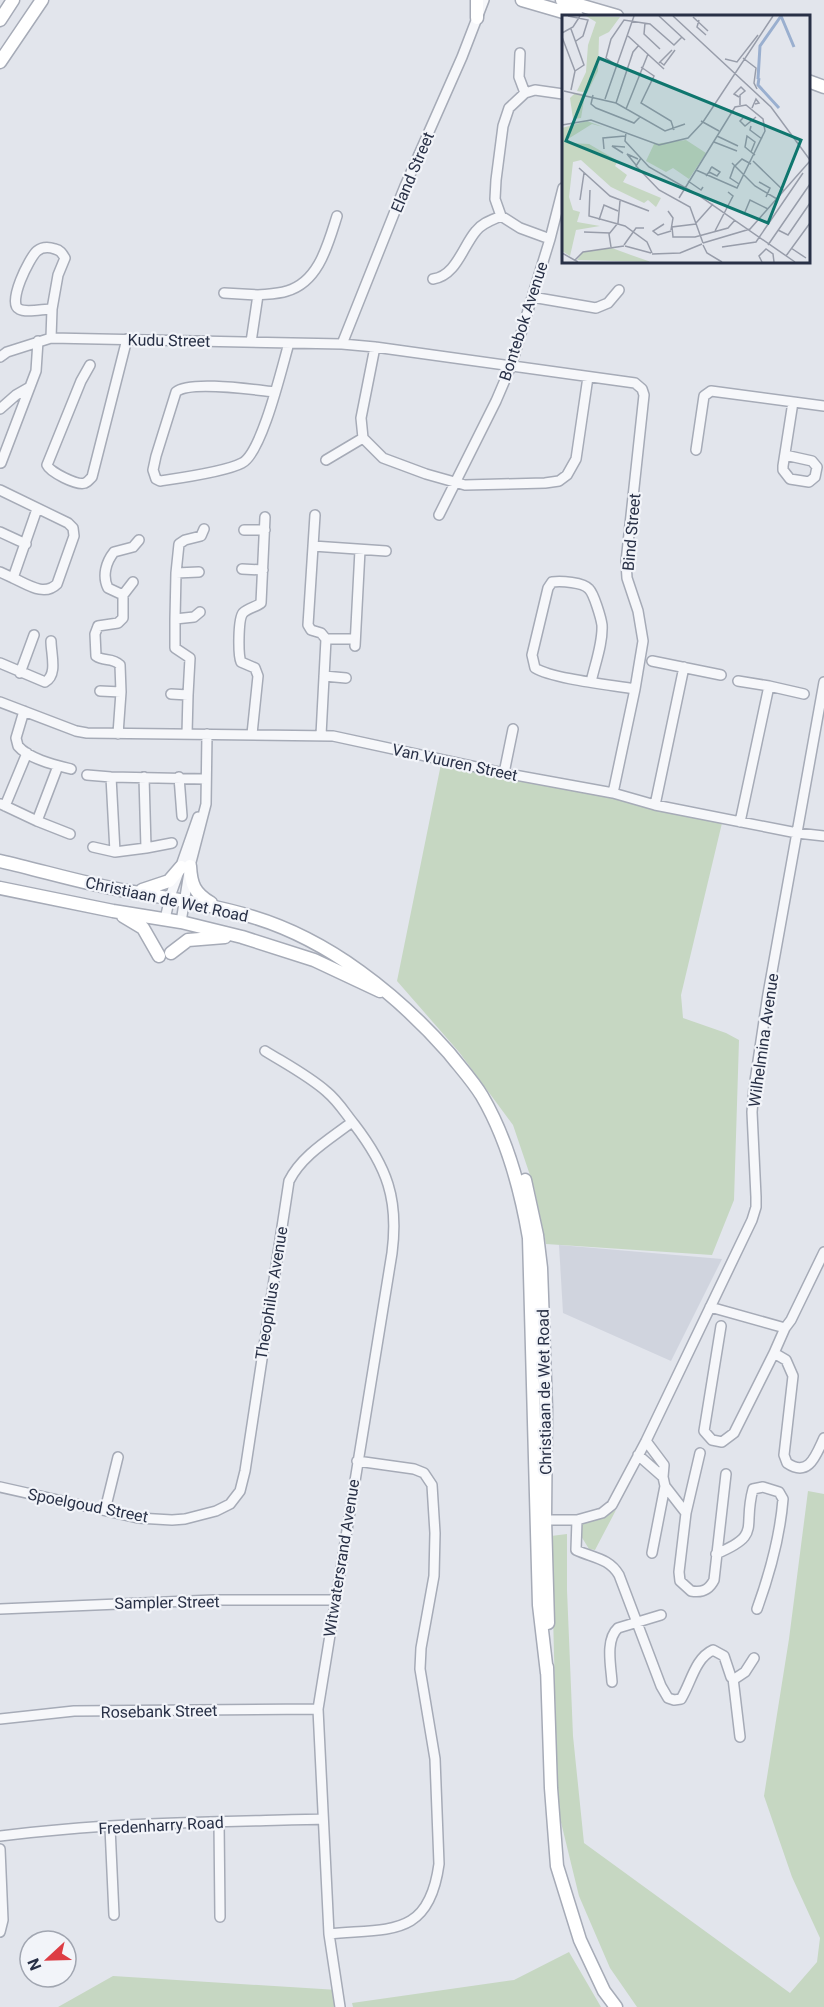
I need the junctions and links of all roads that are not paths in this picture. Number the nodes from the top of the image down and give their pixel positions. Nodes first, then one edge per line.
1 (13, 0) edge
2 (42, 0) edge
3 (477, 0) edge
4 (484, 0) edge
5 (522, 0) edge
6 (562, 0) edge
7 (583, 14) edge
8 (600, 15) edge
9 (477, 18) junction
10 (0, 20) edge
11 (520, 53) dead end
12 (0, 62) edge
13 (809, 82) edge
14 (824, 87) edge
15 (525, 93) junction
16 (562, 94) edge
17 (562, 192) edge
18 (336, 216) dead end
19 (501, 216) junction
20 (550, 239) junction
21 (433, 279) dead end
22 (619, 290) dead end
23 (224, 293) dead end
24 (258, 295) junction
25 (532, 297) junction
26 (52, 309) junction
27 (51, 338) junction
28 (127, 339) junction
29 (38, 341) junction
30 (251, 342) junction
31 (289, 343) junction
32 (342, 344) junction
33 (375, 347) junction
34 (0, 357) edge
35 (90, 365) dead end
36 (511, 366) junction
37 (588, 377) junction
38 (629, 381) joint
39 (30, 387) junction
40 (275, 392) junction
41 (793, 402) junction
42 (824, 406) edge
43 (0, 409) edge
44 (363, 438) junction
45 (696, 450) dead end
46 (785, 455) dead end
47 (326, 460) dead end
48 (1, 463) edge
49 (455, 481) junction
50 (0, 490) edge
51 (37, 509) junction
52 (315, 515) dead end
53 (439, 515) dead end
54 (265, 517) dead end
55 (204, 529) dead end
56 (244, 530) dead end
57 (265, 530) junction
58 (0, 532) edge
59 (139, 540) dead end
60 (26, 544) junction
61 (313, 546) junction
62 (360, 550) junction
63 (386, 551) dead end
64 (242, 569) dead end
65 (263, 570) junction
66 (0, 572) edge
67 (200, 572) dead end
68 (176, 573) junction
69 (13, 578) junction
70 (133, 582) dead end
71 (123, 595) junction
72 (200, 612) dead end
73 (175, 619) junction
74 (34, 635) dead end
75 (326, 639) junction
76 (51, 641) dead end
77 (652, 661) dead end
78 (0, 663) edge
79 (684, 668) junction
80 (20, 673) junction
81 (721, 675) dead end
82 (324, 676) junction
83 (346, 678) dead end
84 (738, 681) dead end
85 (591, 682) junction
86 (824, 682) edge
87 (769, 686) junction
88 (635, 689) junction
89 (100, 691) dead end
90 (121, 692) junction
91 (171, 694) dead end
92 (804, 694) dead end
93 (188, 695) junction
94 (0, 702) edge
95 (24, 711) junction
96 (513, 729) dead end
97 (118, 734) junction
98 (187, 734) junction
99 (207, 734) junction
100 (252, 734) junction
101 (321, 735) junction
102 (27, 753) junction
103 (58, 766) junction
104 (71, 769) dead end
105 (504, 773) junction
106 (87, 775) dead end
107 (111, 777) junction
108 (144, 777) junction
109 (179, 777) junction
110 (206, 778) junction
111 (613, 793) junction
112 (2, 805) edge
113 (655, 805) junction
114 (182, 816) dead end
115 (37, 821) junction
116 (740, 822) junction
117 (797, 833) junction
118 (70, 834) dead end
119 (824, 836) edge
120 (172, 843) dead end
121 (93, 847) dead end
122 (146, 848) junction
123 (115, 852) junction
124 (0, 861) edge
125 (186, 867) junction
126 (0, 888) edge
127 (132, 892) junction
128 (170, 897) junction
129 (184, 900) junction
130 (219, 908) junction
131 (113, 911) junction
132 (165, 919) junction
133 (181, 922) junction
134 (242, 937) junction
135 (386, 994) junction
136 (265, 1051) dead end
137 (352, 1122) junction
138 (824, 1252) edge
139 (710, 1307) junction
140 (721, 1326) dead end
141 (785, 1328) junction
142 (774, 1353) junction
143 (824, 1438) edge
144 (646, 1441) junction
145 (700, 1453) dead end
146 (638, 1455) junction
147 (117, 1457) dead end
148 (357, 1461) junction
149 (726, 1474) dead end
150 (664, 1482) junction
151 (0, 1487) edge
152 (240, 1491) joint
153 (105, 1510) junction
154 (686, 1513) junction
155 (541, 1520) junction
156 (577, 1520) junction
157 (652, 1553) dead end
158 (716, 1554) junction
159 (335, 1600) junction
160 (0, 1609) edge
161 (757, 1609) dead end
162 (661, 1615) dead end
163 (638, 1623) junction
164 (754, 1658) dead end
165 (733, 1678) junction
166 (612, 1682) dead end
167 (318, 1709) junction
168 (0, 1719) edge
169 (740, 1737) dead end
170 (323, 1819) junction
171 (219, 1822) junction
172 (110, 1827) junction
173 (0, 1836) edge
174 (0, 1849) edge
175 (114, 1915) dead end
176 (220, 1917) dead end
177 (0, 1932) edge
178 (329, 1934) junction
179 (340, 2007) edge
180 (615, 2007) edge

1 - 10 main road
2 - 12 main road
3 - 9 main road
4 - 9 street, Eland Street
5 - 7 main road
6 - 7 main road
7 - 8 main road
9 - 32 street, Eland Street
11 - 15 street
13 - 14 main road
15 - 16 street
15 - 19 street
17 - 20 street, Bontebok Avenue
18 - 24 street
19 - 20 street
19 - 21 street
20 - 25 street, Bontebok Avenue
22 - 25 street
23 - 24 street
24 - 30 street
25 - 36 street, Bontebok Avenue
26 - 26 street
26 - 27 street
27 - 28 street, Kudu Street
27 - 29 street, Kudu Street
28 - 30 street, Kudu Street
28 - 35 street
29 - 34 street, Kudu Street
29 - 39 street
30 - 31 street, Kudu Street
31 - 32 street, Kudu Street
31 - 40 street
32 - 33 street, Kudu Street
33 - 36 street, Kudu Street
33 - 44 street
36 - 37 street, Kudu Street
36 - 49 street, Bontebok Avenue
37 - 38 street, Kudu Street
37 - 49 street
38 - 88 street, Bind Street
39 - 43 street
39 - 48 street
40 - 40 street
41 - 42 street
41 - 45 street
41 - 46 street
44 - 47 street
44 - 49 street
49 - 53 street, Bontebok Avenue
50 - 51 street
51 - 60 street
51 - 69 street
52 - 61 street
54 - 57 street
55 - 68 street
56 - 57 street
57 - 65 street
58 - 60 street
59 - 71 street
60 - 69 street
61 - 62 street
61 - 75 street
62 - 63 street
62 - 75 street
64 - 65 street
65 - 100 street
66 - 69 street
67 - 68 street
68 - 73 street
70 - 71 street
71 - 90 street
72 - 73 street
73 - 93 street
74 - 80 street
75 - 82 street
76 - 80 street
77 - 79 street
78 - 80 street
79 - 81 street
79 - 113 street
82 - 83 street
82 - 101 street
84 - 87 street
85 - 85 street
85 - 88 street
86 - 117 street, Wilhelmina Avenue
87 - 92 street
87 - 116 street
88 - 111 street, Bind Street
89 - 90 street
90 - 97 street
91 - 93 street
93 - 98 street
94 - 95 street
95 - 97 street, Van Vuuren Street
95 - 102 street
96 - 105 street
97 - 98 street, Van Vuuren Street
98 - 99 street, Van Vuuren Street
99 - 100 street, Van Vuuren Street
99 - 110 street
100 - 101 street, Van Vuuren Street
101 - 105 street, Van Vuuren Street
102 - 103 street
102 - 112 street
103 - 104 street
103 - 115 street
105 - 111 street, Van Vuuren Street
106 - 107 street
107 - 108 street
107 - 123 street
108 - 109 street
108 - 122 street
109 - 110 street
109 - 114 street
110 - 125 street
111 - 113 street, Van Vuuren Street
112 - 115 street
113 - 116 street, Van Vuuren Street
115 - 118 street
116 - 117 street, Van Vuuren Street
117 - 119 street, Van Vuuren Street
117 - 139 street, Wilhelmina Avenue
120 - 122 street
121 - 123 street
122 - 123 street
124 - 127 main road, Christiaan de Wet Road
125 - 127 main road
125 - 128 street
125 - 129 street
125 - 130 main road
126 - 131 main road, Christiaan de Wet Road
127 - 128 main road, Christiaan de Wet Road
128 - 129 main road, Christiaan de Wet Road
128 - 132 street
129 - 130 main road, Christiaan de Wet Road
129 - 133 street
130 - 135 main road, Christiaan de Wet Road
131 - 132 main road, Christiaan de Wet Road
131 - 134 main road
132 - 133 main road, Christiaan de Wet Road
133 - 134 main road, Christiaan de Wet Road
134 - 135 main road, Christiaan de Wet Road
135 - 155 main road, Christiaan de Wet Road
136 - 137 street, Witwatersrand Avenue
137 - 148 street, Witwatersrand Avenue
137 - 152 street, Theophilus Avenue
138 - 141 street
139 - 141 street
139 - 144 street, Wilhelmina Avenue
140 - 142 street
141 - 142 street
142 - 143 street
144 - 146 street, Wilhelmina Avenue
144 - 150 street
145 - 154 street
146 - 150 street
146 - 156 street, Wilhelmina Avenue
147 - 153 street
148 - 159 street, Witwatersrand Avenue
148 - 178 street
149 - 158 street
150 - 154 street
150 - 157 street
151 - 153 street, Spoelgoud Street
152 - 153 street, Spoelgoud Street
154 - 158 street
155 - 156 street, Wilhelmina Avenue
155 - 180 main road, Christiaan de Wet Road
156 - 163 street
158 - 161 street
159 - 160 street, Sampler Street
159 - 167 street, Witwatersrand Avenue
162 - 163 street
163 - 165 street
163 - 166 street
164 - 165 street
165 - 169 street
167 - 168 street, Rosebank Street
167 - 170 street, Witwatersrand Avenue
170 - 171 street, Fredenharry Road
170 - 178 street, Witwatersrand Avenue
171 - 172 street, Fredenharry Road
171 - 176 street
172 - 173 street, Fredenharry Road
172 - 175 street
174 - 177 street
178 - 179 street, Witwatersrand Avenue

